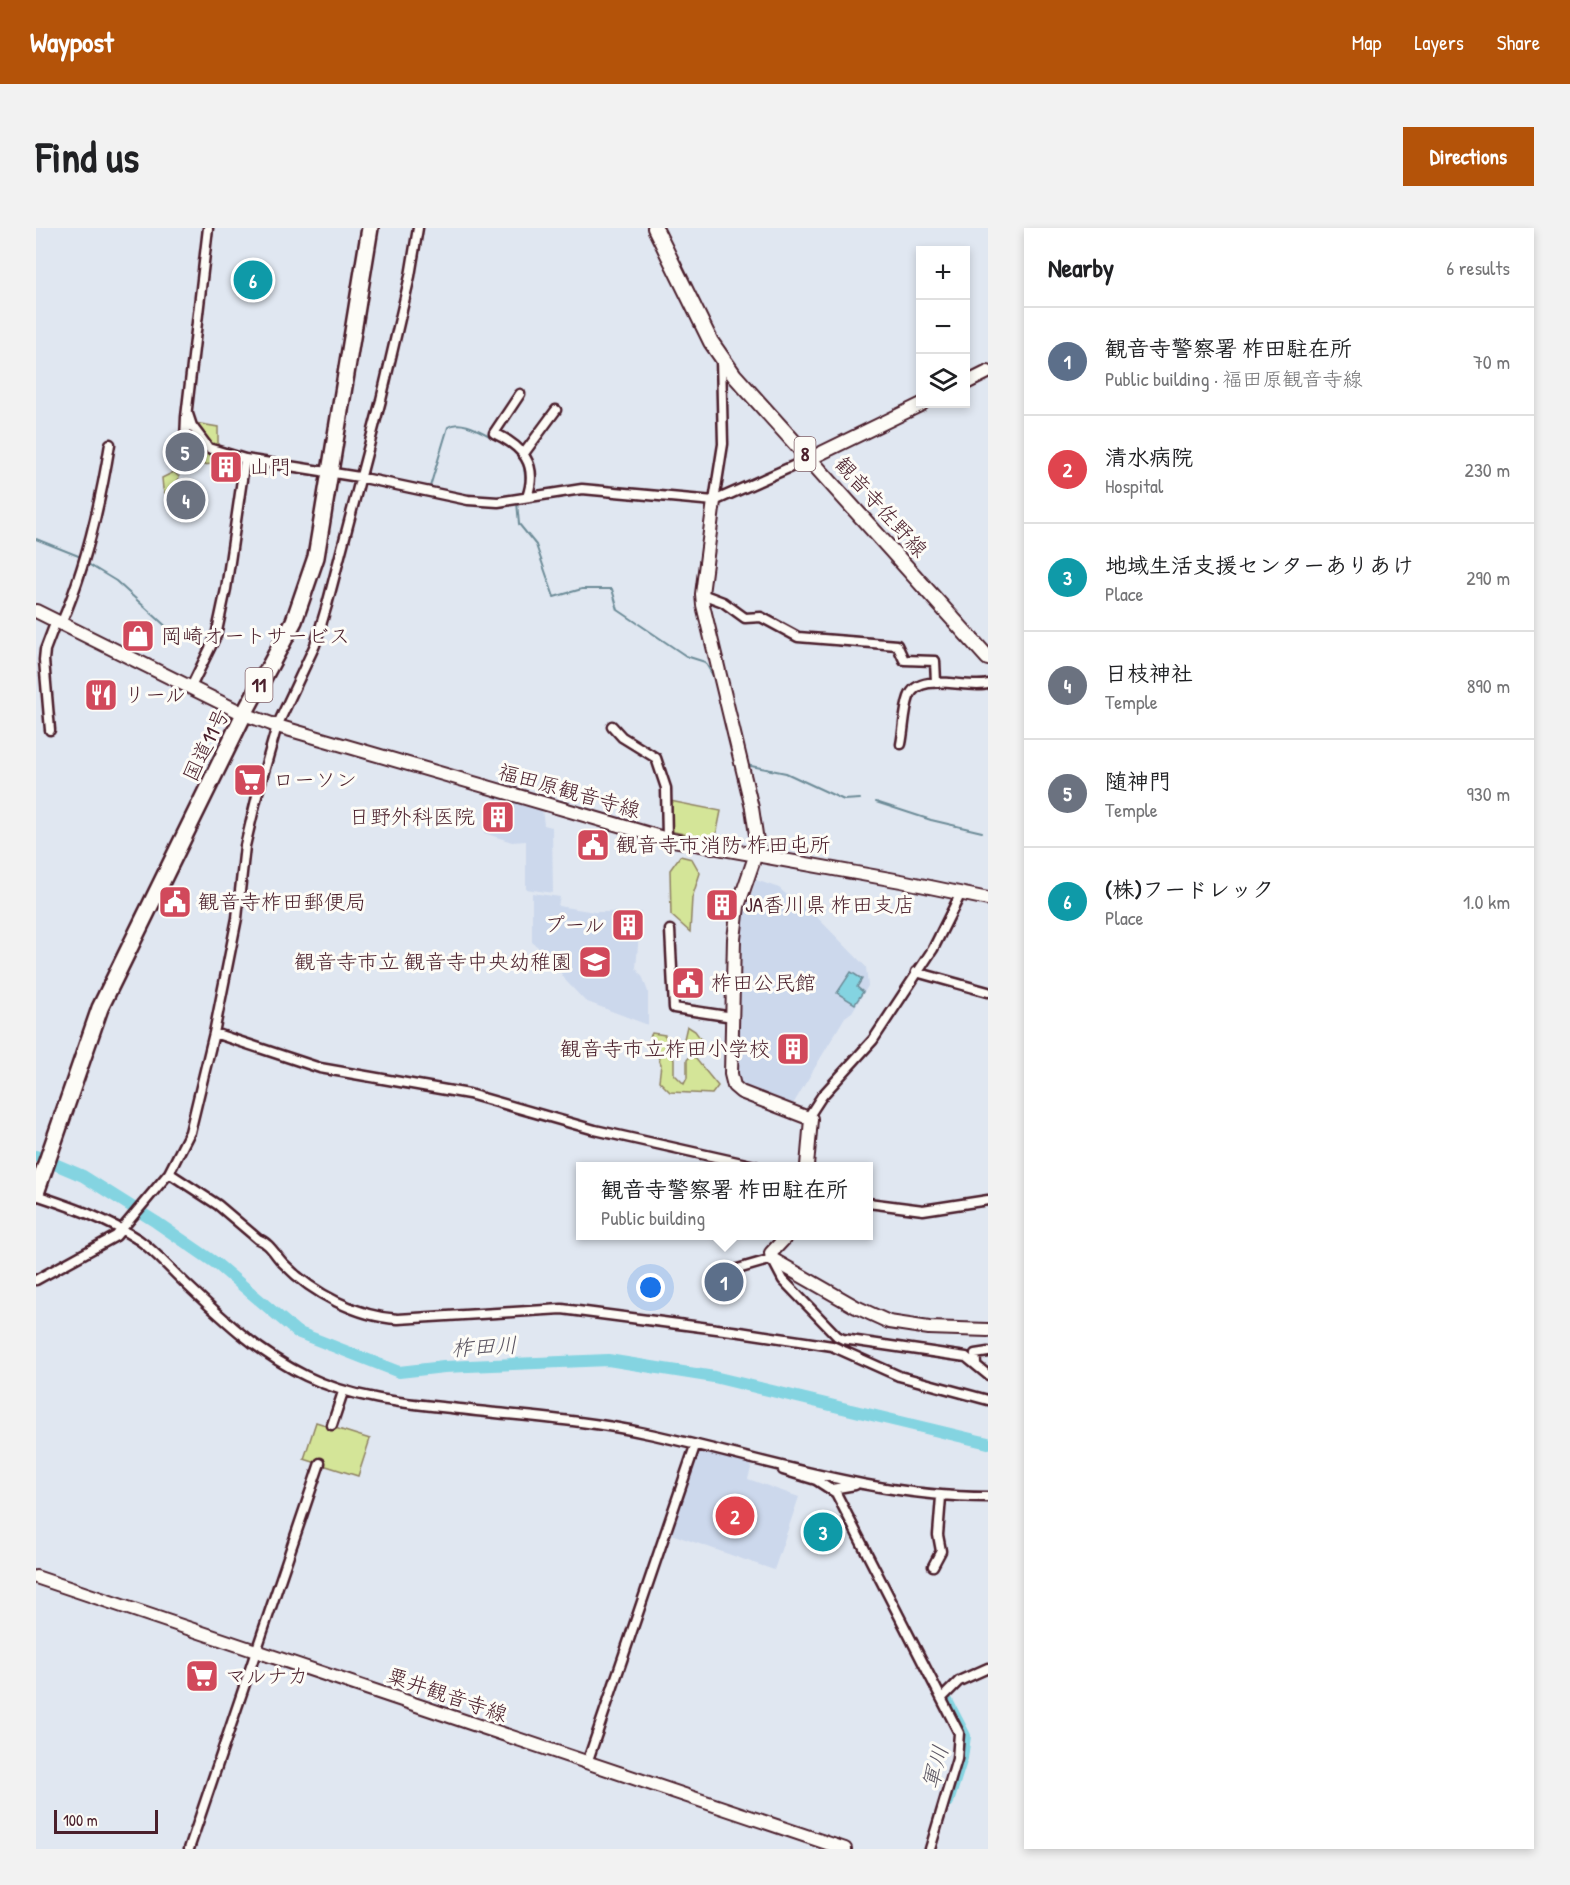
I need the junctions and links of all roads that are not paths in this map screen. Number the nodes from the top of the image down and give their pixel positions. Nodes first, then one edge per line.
1 (208, 228) edge
2 (370, 228) edge
3 (418, 228) edge
4 (656, 228) edge
5 (721, 358) junction
6 (988, 372) edge
7 (970, 381) edge
8 (520, 394) dead end
9 (916, 407) edge
10 (187, 409) junction
11 (556, 410) dead end
12 (110, 444) dead end
13 (207, 447) junction
14 (525, 453) junction
15 (245, 459) junction
16 (809, 459) junction
17 (330, 472) junction
18 (359, 477) junction
19 (527, 497) junction
20 (714, 501) junction
21 (702, 594) junction
22 (36, 611) edge
23 (58, 622) junction
24 (988, 658) edge
25 (936, 682) junction
26 (988, 684) edge
27 (191, 687) junction
28 (244, 714) junction
29 (277, 726) junction
30 (612, 726) dead end
31 (50, 730) dead end
32 (901, 744) dead end
33 (667, 839) junction
34 (756, 855) junction
35 (961, 893) junction
36 (988, 899) edge
37 (670, 930) dead end
38 (916, 972) junction
39 (988, 992) edge
40 (733, 1017) junction
41 (214, 1033) junction
42 (809, 1116) junction
43 (733, 1162) edge
44 (808, 1162) edge
45 (169, 1173) junction
46 (36, 1194) edge
47 (988, 1200) edge
48 (873, 1204) edge
49 (121, 1231) junction
50 (783, 1240) edge
51 (772, 1259) junction
52 (717, 1275) dead end
53 (36, 1280) edge
54 (988, 1330) edge
55 (837, 1336) junction
56 (832, 1346) junction
57 (988, 1352) edge
58 (976, 1363) junction
59 (988, 1375) edge
60 (343, 1392) junction
61 (988, 1400) edge
62 (332, 1425) dead end
63 (695, 1446) junction
64 (764, 1461) junction
65 (320, 1463) dead end
66 (862, 1484) junction
67 (832, 1489) junction
68 (941, 1497) junction
69 (988, 1497) edge
70 (933, 1566) dead end
71 (37, 1579) edge
72 (255, 1651) junction
73 (988, 1668) edge
74 (942, 1698) junction
75 (587, 1763) junction
76 (189, 1849) edge
77 (846, 1849) edge
78 (930, 1849) edge

1 - 10 street
2 - 17 highway, 国道11号 / 11
3 - 18 street
4 - 5 main road, 観音寺佐野線 / 8
5 - 16 main road, 観音寺佐野線 / 8
5 - 20 street
6 - 7 main road
8 - 14 street
9 - 16 main road
10 - 13 street
10 - 13 street
11 - 14 street
12 - 23 street
13 - 15 street
14 - 19 street
15 - 17 street
15 - 27 street
16 - 20 street
16 - 24 main road, 観音寺佐野線 / 8
17 - 18 street
17 - 28 highway, 国道11号 / 11
18 - 19 street
18 - 29 street
19 - 20 street
20 - 21 main road
21 - 25 street
21 - 34 main road
22 - 23 main road, 福田原観音寺線
23 - 27 main road, 福田原観音寺線
23 - 31 street
25 - 26 street
25 - 32 street
27 - 28 main road, 福田原観音寺線
28 - 29 main road, 福田原観音寺線
28 - 46 highway, 国道11号 / 11
29 - 33 main road, 福田原観音寺線
29 - 41 street
30 - 33 street
33 - 34 main road, 福田原観音寺線
34 - 35 main road, 福田原観音寺線
34 - 40 main road
35 - 36 main road, 福田原観音寺線
35 - 38 street
37 - 40 street
38 - 39 street
38 - 42 street
40 - 42 main road
41 - 43 street
41 - 45 street
42 - 44 main road
45 - 49 street
45 - 56 street
46 - 49 street
47 - 48 street
49 - 53 street
49 - 60 street
50 - 51 main road
51 - 52 street
51 - 54 main road
51 - 55 street
55 - 56 street
55 - 58 street
56 - 61 street
57 - 58 street
58 - 59 street
60 - 62 street
60 - 63 street
63 - 64 street
63 - 75 street
64 - 66 street
64 - 67 street
65 - 72 street
66 - 67 street
66 - 68 street
67 - 74 street
68 - 69 street
68 - 70 street
71 - 72 main road, 粟井観音寺線
72 - 75 main road, 粟井観音寺線
72 - 76 street
73 - 74 street
74 - 78 street
75 - 77 main road, 粟井観音寺線

